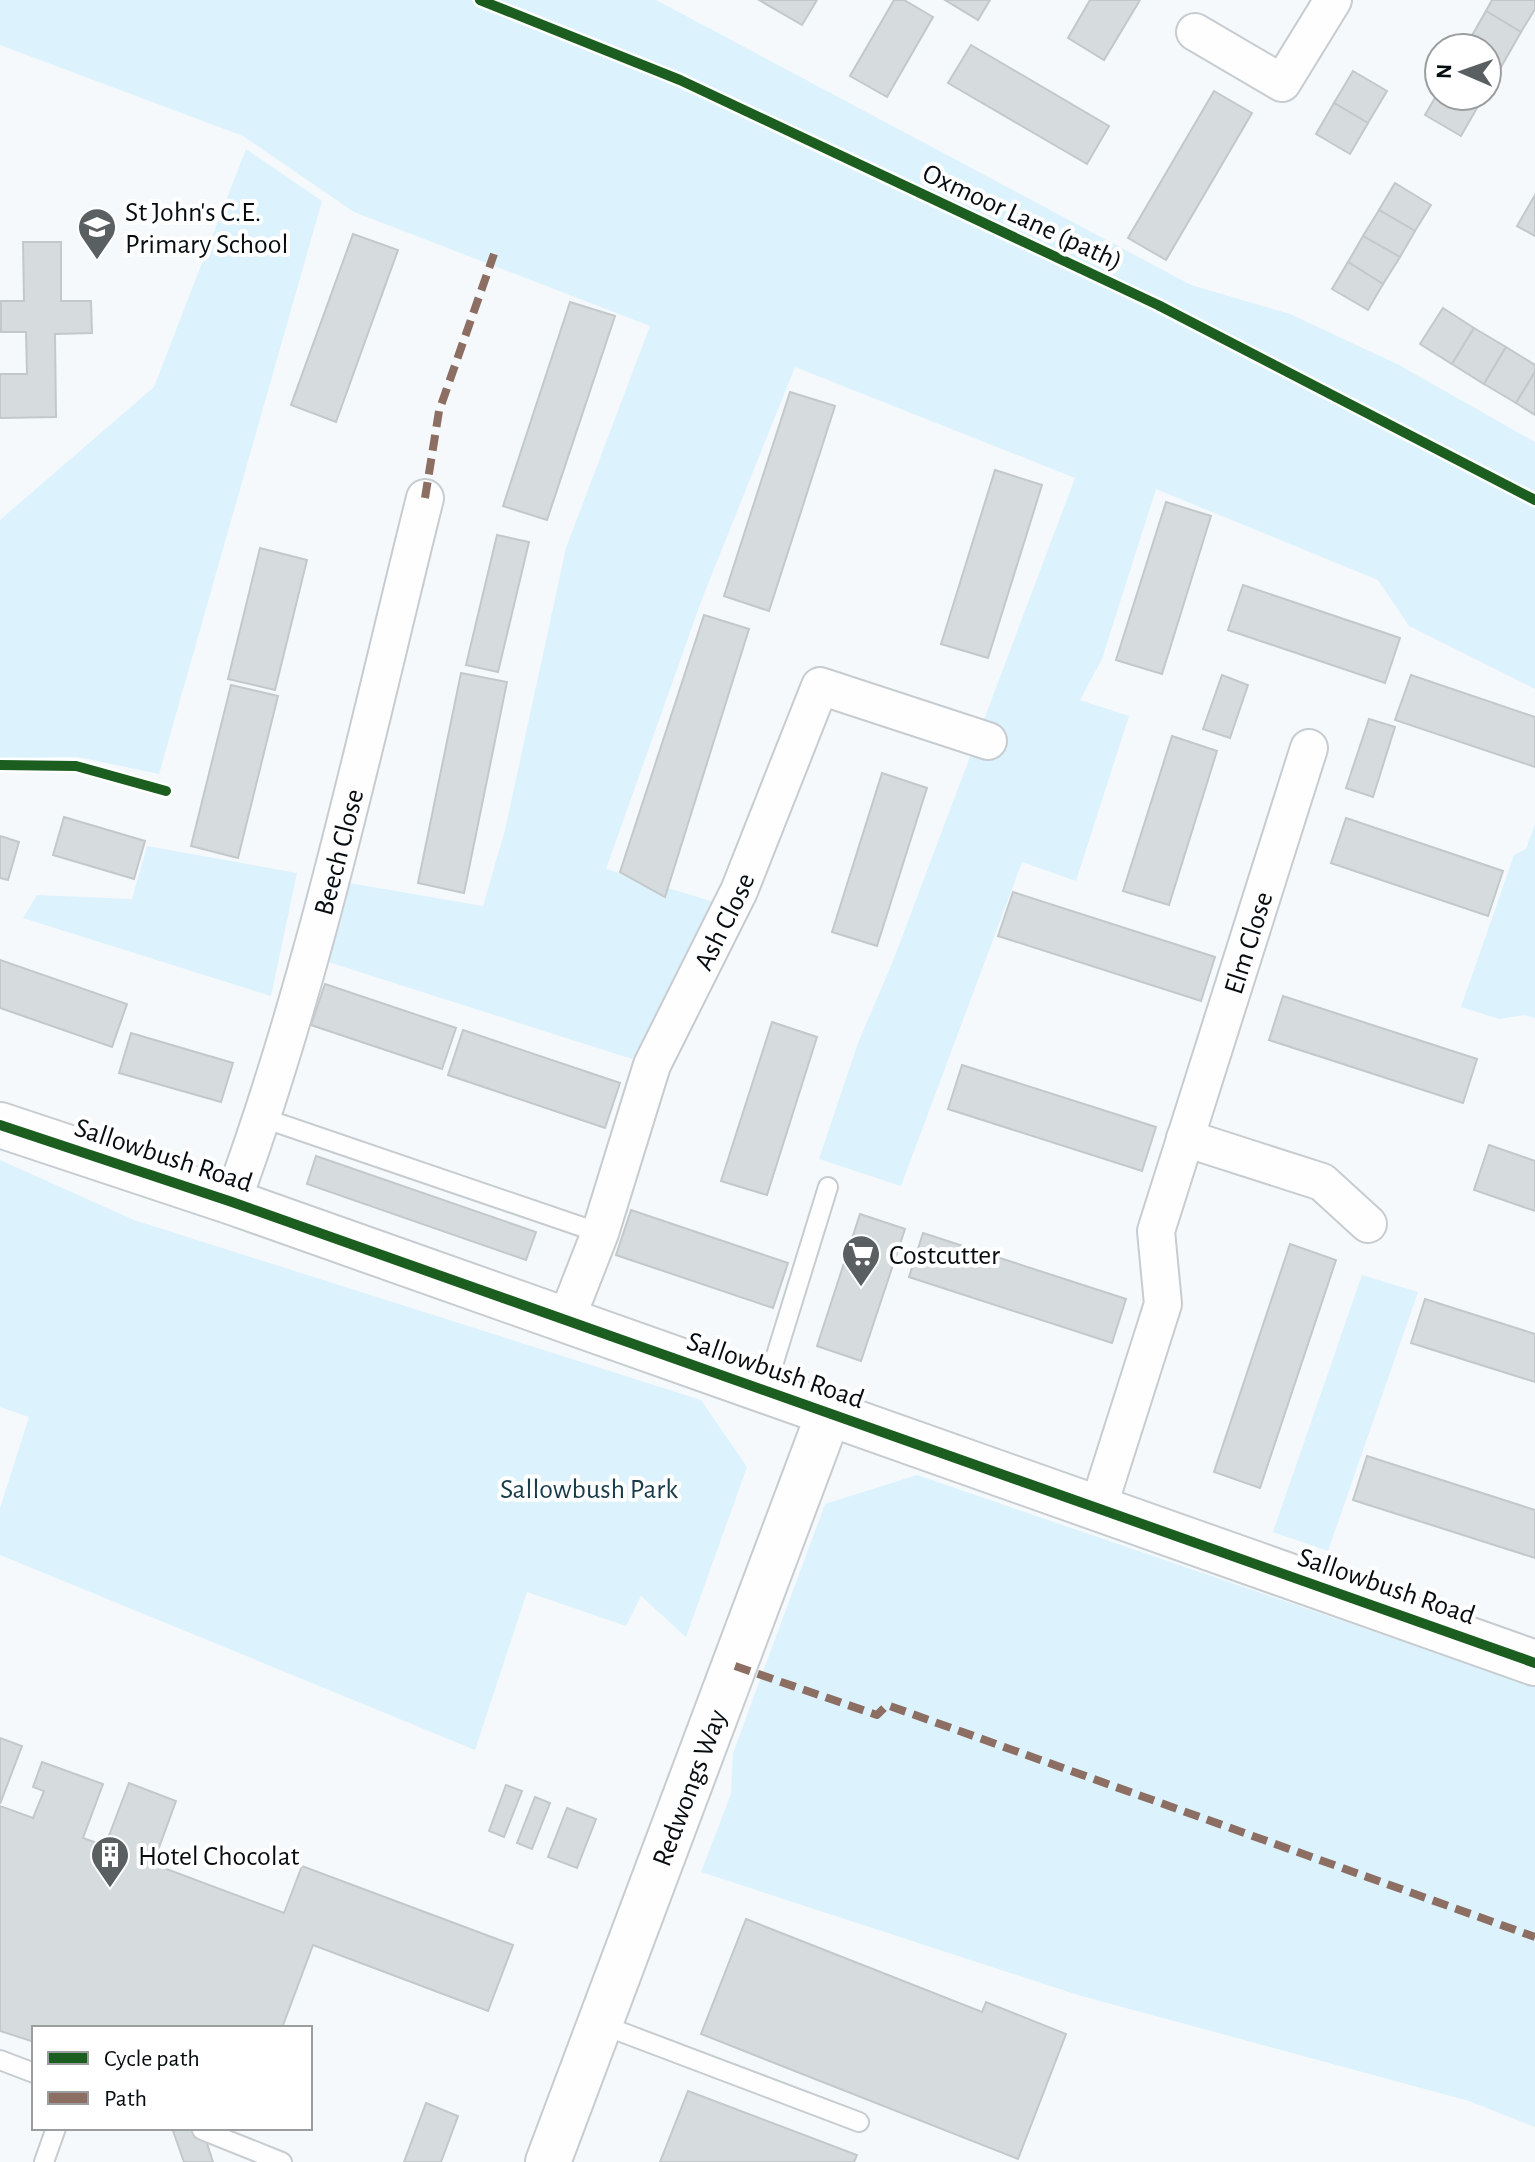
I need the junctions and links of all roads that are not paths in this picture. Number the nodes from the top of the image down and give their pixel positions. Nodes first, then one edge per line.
1 (1333, 0) edge
2 (1195, 32) dead end
3 (425, 498) dead end
4 (988, 741) dead end
5 (1309, 748) dead end
6 (263, 1118) junction
7 (0, 1125) edge
8 (1185, 1138) junction
9 (828, 1187) dead end
10 (232, 1202) junction
11 (1368, 1224) dead end
12 (600, 1233) junction
13 (566, 1320) junction
14 (765, 1391) junction
15 (829, 1413) junction
16 (1098, 1508) junction
17 (1535, 1663) edge
18 (600, 2024) junction
19 (0, 2060) edge
20 (32, 2072) edge
21 (859, 2122) dead end
22 (55, 2130) edge
23 (202, 2130) dead end
24 (44, 2162) edge
25 (282, 2162) edge
26 (548, 2162) edge

1 - 2 street
3 - 6 street, Beech Close
4 - 12 street, Ash Close
5 - 8 street, Elm Close
6 - 10 street, Beech Close
6 - 12 lane
7 - 10 street, Sallowbush Road
8 - 11 street
8 - 16 street, Elm Close
9 - 14 lane
10 - 13 street, Sallowbush Road
12 - 13 street, Ash Close
13 - 14 street, Sallowbush Road
14 - 15 street, Sallowbush Road
15 - 16 street, Sallowbush Road
15 - 18 street, Redwongs Way
16 - 17 street, Sallowbush Road
18 - 21 lane
18 - 26 street, Redwongs Way
19 - 20 lane
22 - 24 lane
23 - 25 lane

